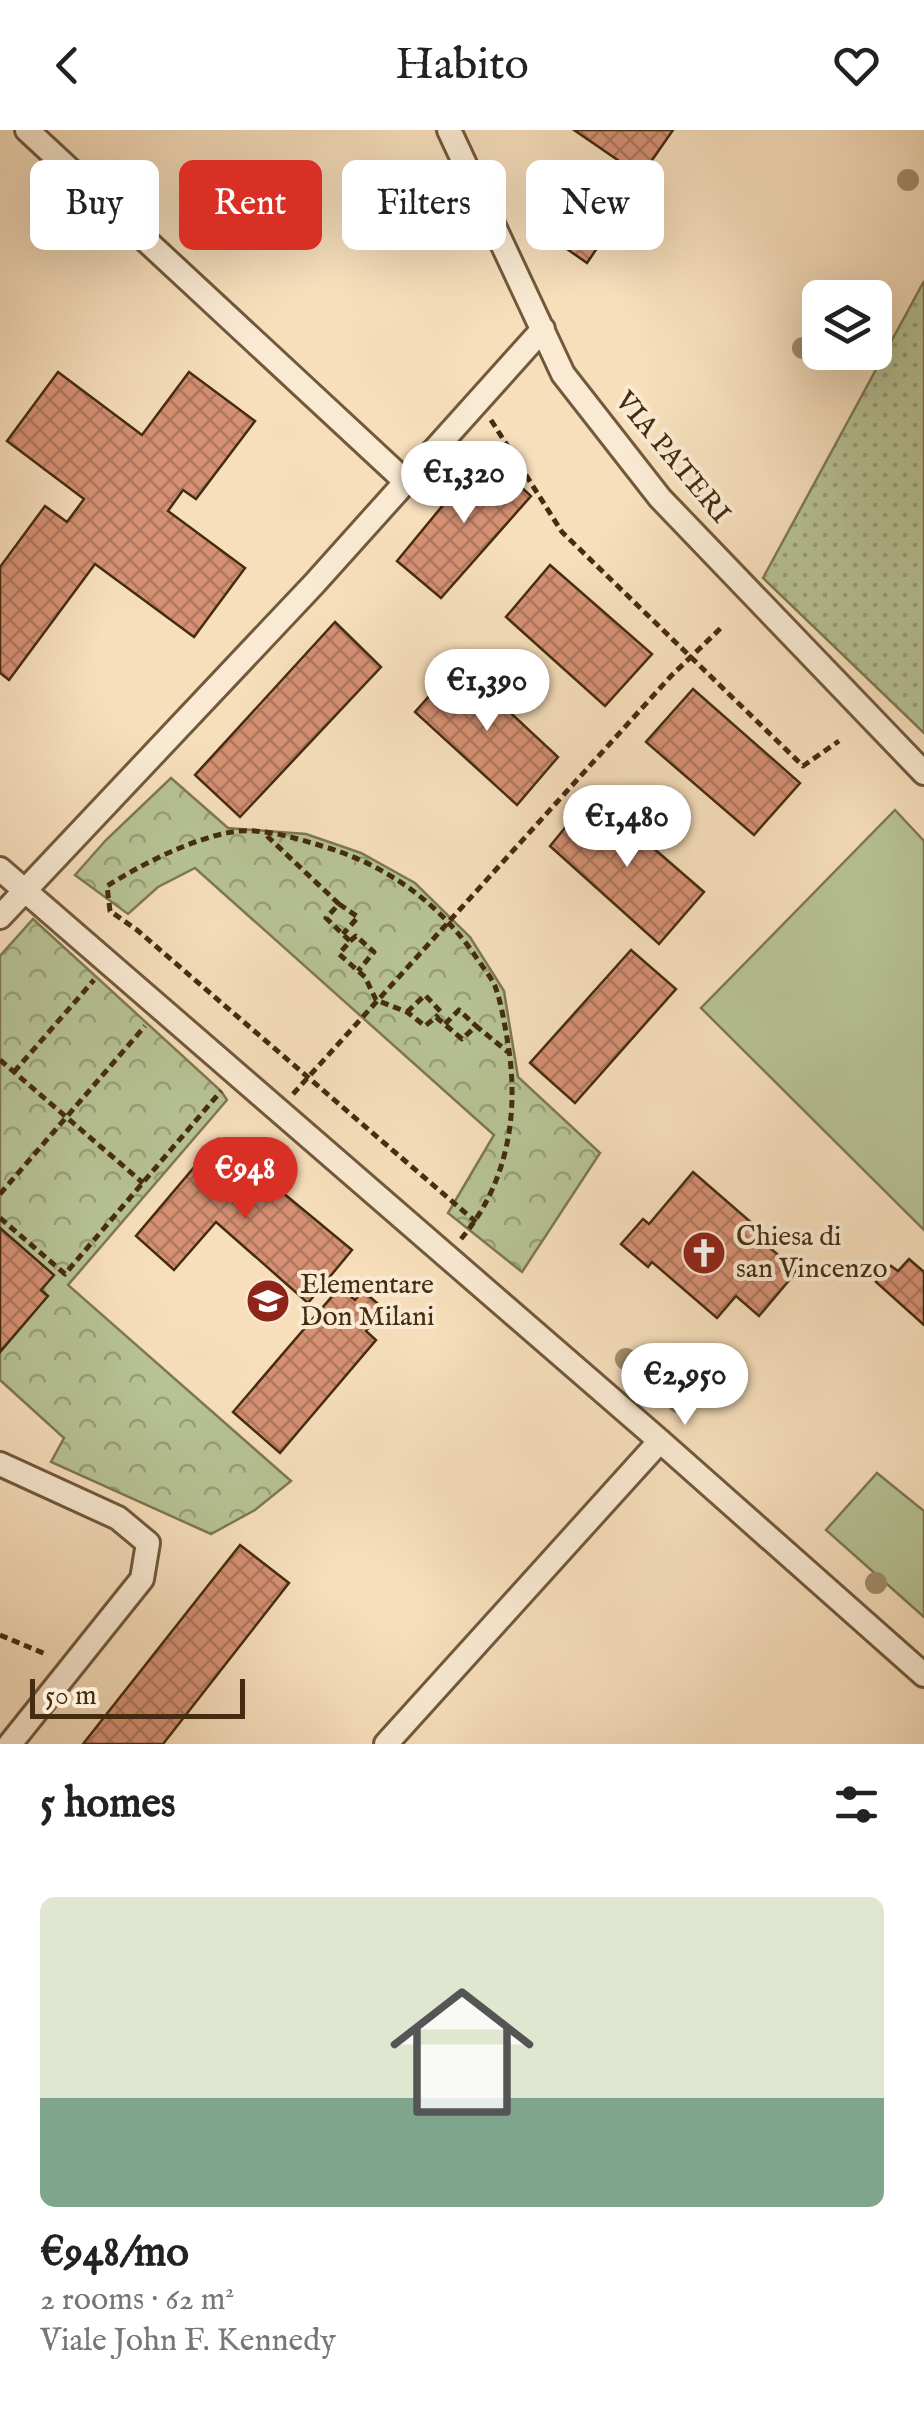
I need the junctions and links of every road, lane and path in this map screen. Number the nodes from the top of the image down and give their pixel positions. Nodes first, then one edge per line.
1 (26, 130) edge
2 (448, 130) edge
3 (543, 329) junction
4 (479, 400) junction
5 (406, 482) junction
6 (723, 626) dead end
7 (690, 657) junction
8 (839, 741) dead end
9 (924, 772) edge
10 (264, 834) junction
11 (0, 869) edge
12 (23, 890) junction
13 (339, 904) junction
14 (0, 917) edge
15 (448, 922) junction
16 (343, 934) junction
17 (350, 941) junction
18 (108, 964) junction
19 (358, 971) junction
20 (376, 1000) junction
21 (160, 1008) junction
22 (407, 1012) junction
23 (436, 1017) junction
24 (444, 1024) junction
25 (476, 1026) junction
26 (510, 1053) junction
27 (0, 1060) edge
28 (14, 1072) junction
29 (237, 1075) junction
30 (306, 1078) junction
31 (278, 1111) junction
32 (66, 1118) junction
33 (143, 1183) junction
34 (0, 1194) edge
35 (0, 1218) edge
36 (476, 1222) junction
37 (447, 1256) junction
38 (660, 1441) junction
39 (0, 1464) edge
40 (0, 1635) edge
41 (74, 1666) junction
42 (924, 1675) edge
43 (10, 1744) edge
44 (386, 1744) edge

1 - 5 street
2 - 3 street, VIA PATERI
3 - 4 street
3 - 9 street, VIA PATERI
4 - 5 street
4 - 7 path
5 - 12 street
6 - 7 path
7 - 8 path
7 - 15 path
10 - 13 path
10 - 15 path
10 - 30 path
11 - 12 street
12 - 14 street
12 - 18 street
13 - 16 path
13 - 16 path
15 - 20 path
15 - 26 path
16 - 17 path
17 - 19 path
17 - 19 path
18 - 21 street
18 - 28 path
19 - 20 path
20 - 22 path
20 - 30 path
21 - 29 street
21 - 32 path
22 - 23 path
22 - 23 path
23 - 24 path
24 - 25 path
24 - 25 path
25 - 26 path
26 - 36 path
27 - 28 path
28 - 32 path
29 - 31 street
29 - 33 path
30 - 31 path
30 - 36 path
31 - 37 street
32 - 33 path
32 - 34 path
33 - 35 path
36 - 37 path
37 - 38 street
38 - 42 street
38 - 44 street
39 - 41 street
40 - 41 path
41 - 43 street

